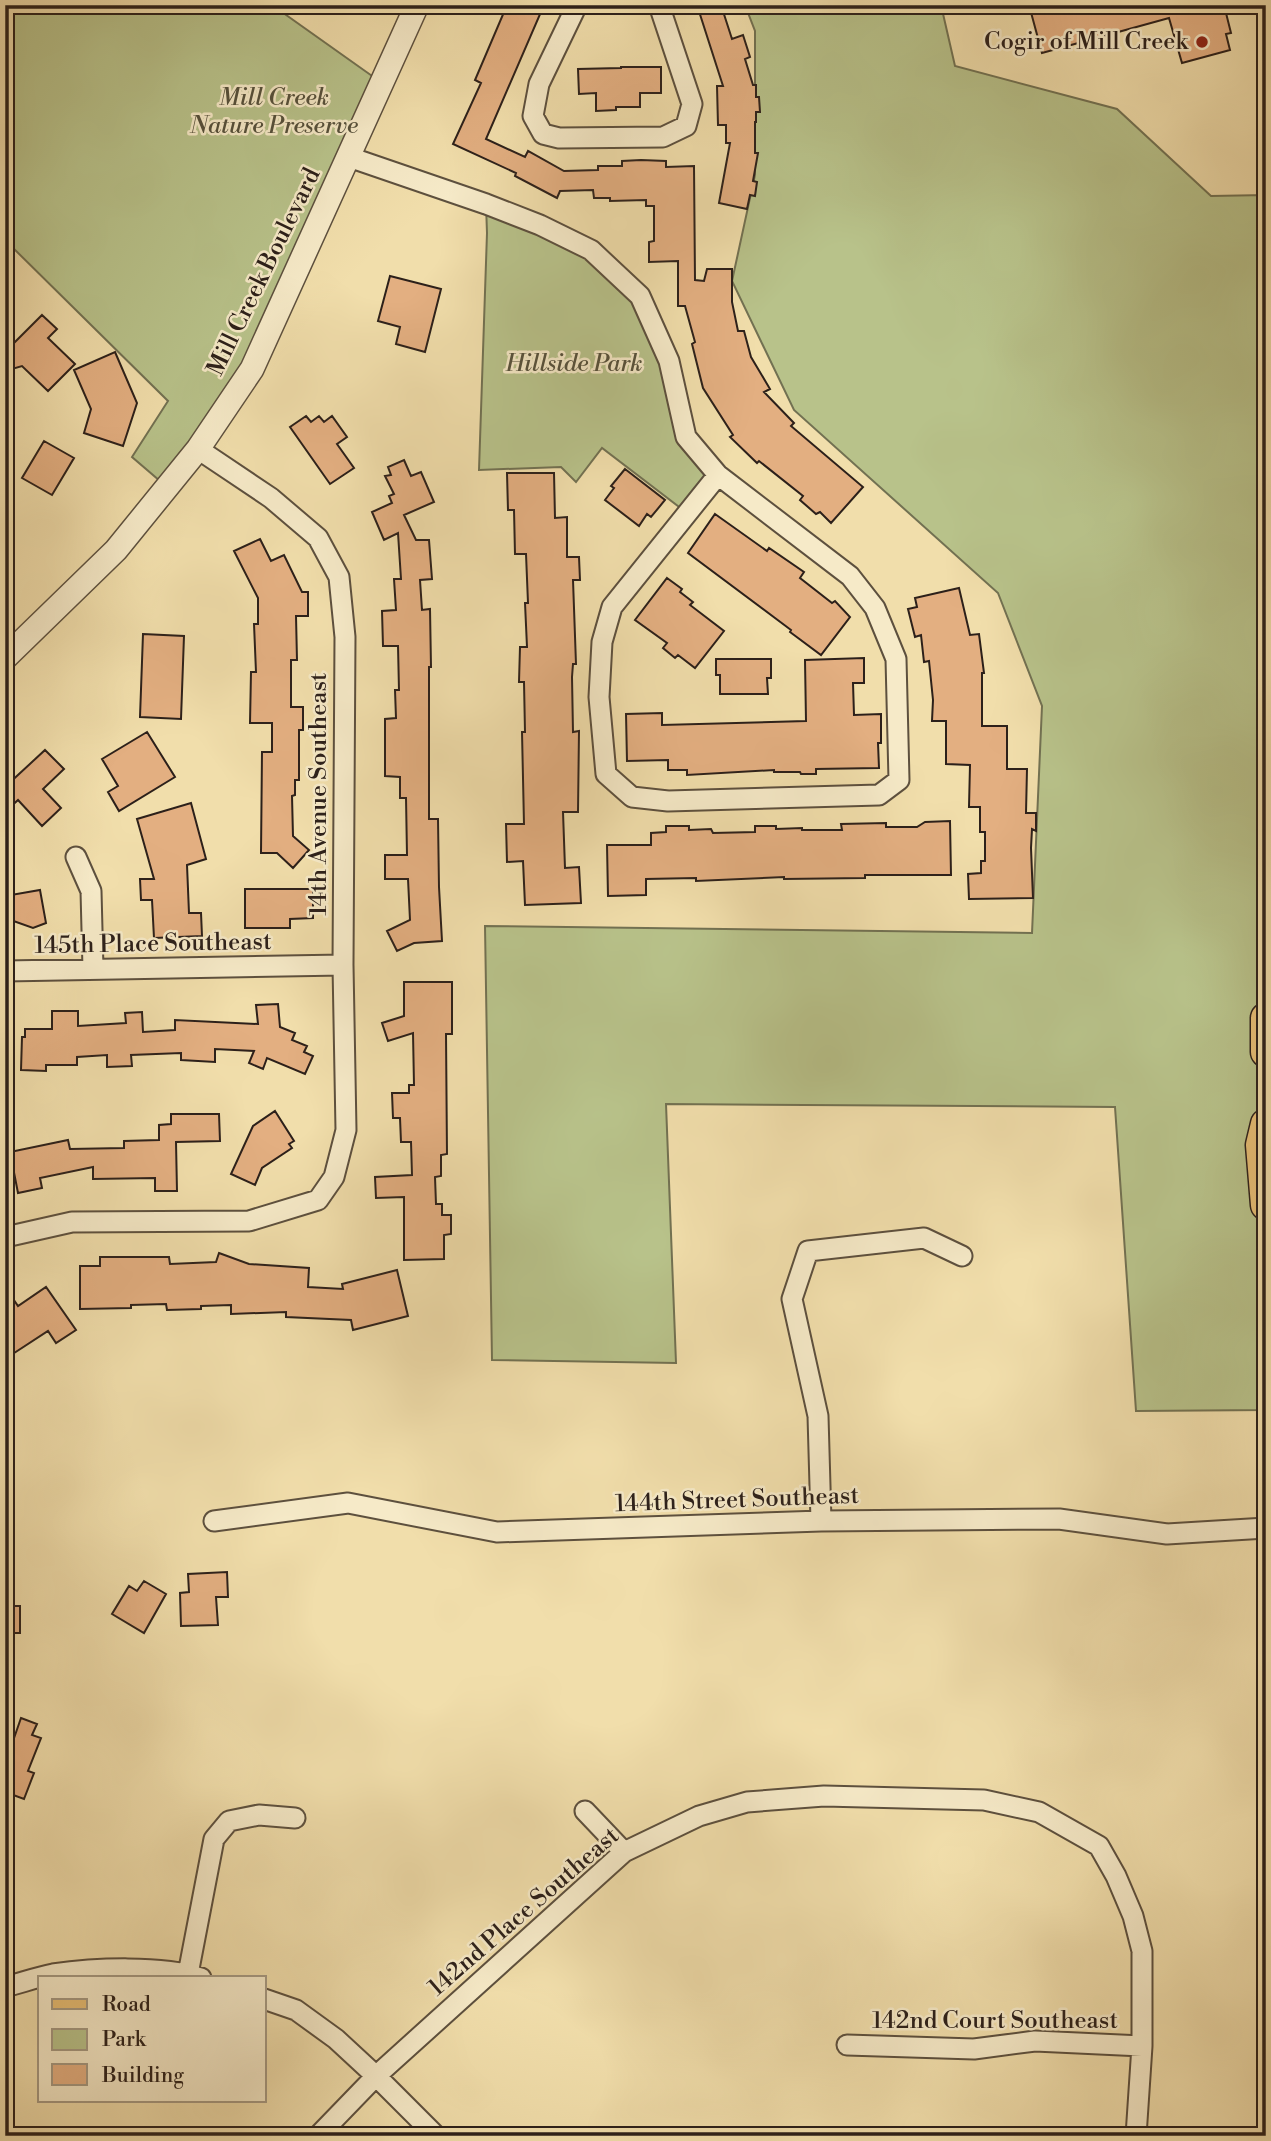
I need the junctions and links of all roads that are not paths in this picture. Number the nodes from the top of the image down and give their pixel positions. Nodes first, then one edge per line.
1 (416, 5) edge
2 (577, 5) edge
3 (659, 5) edge
4 (349, 157) junction
5 (198, 449) junction
6 (718, 475) junction
7 (5, 658) edge
8 (76, 857) dead end
9 (343, 965) junction
10 (93, 969) junction
11 (5, 971) edge
12 (1266, 1018) edge
13 (1266, 1052) edge
14 (1266, 1124) edge
15 (1266, 1205) edge
16 (5, 1240) edge
17 (962, 1256) dead end
18 (214, 1521) dead end
19 (821, 1521) junction
20 (1266, 1528) edge
21 (585, 1811) dead end
22 (295, 1818) dead end
23 (624, 1852) junction
24 (46, 1976) edge
25 (195, 1976) edge
26 (38, 1978) edge
27 (5, 1987) edge
28 (266, 2000) edge
29 (847, 2045) dead end
30 (1142, 2046) junction
31 (376, 2076) junction
32 (318, 2136) edge
33 (436, 2136) edge
34 (1136, 2136) edge

1 - 4 street, Mill Creek Boulevard
2 - 3 street
4 - 5 street, Mill Creek Boulevard
4 - 6 street
5 - 7 street, Mill Creek Boulevard
5 - 9 street, 14th Avenue Southeast
6 - 6 street
8 - 10 street
9 - 10 street, 145th Place Southeast
9 - 16 street, 14th Avenue Southeast
10 - 11 street, 145th Place Southeast
12 - 13 main road
14 - 15 main road
17 - 19 street
18 - 19 street, 144th Street Southeast
19 - 20 street, 144th Street Southeast
21 - 23 street
22 - 25 street
23 - 30 street, 142nd Place Southeast
23 - 31 street, 142nd Place Southeast
24 - 25 street
26 - 27 street
28 - 31 street
29 - 30 street, 142nd Court Southeast
30 - 34 street, 142nd Place Southeast
31 - 32 street, 142nd Place Southeast
31 - 33 street

